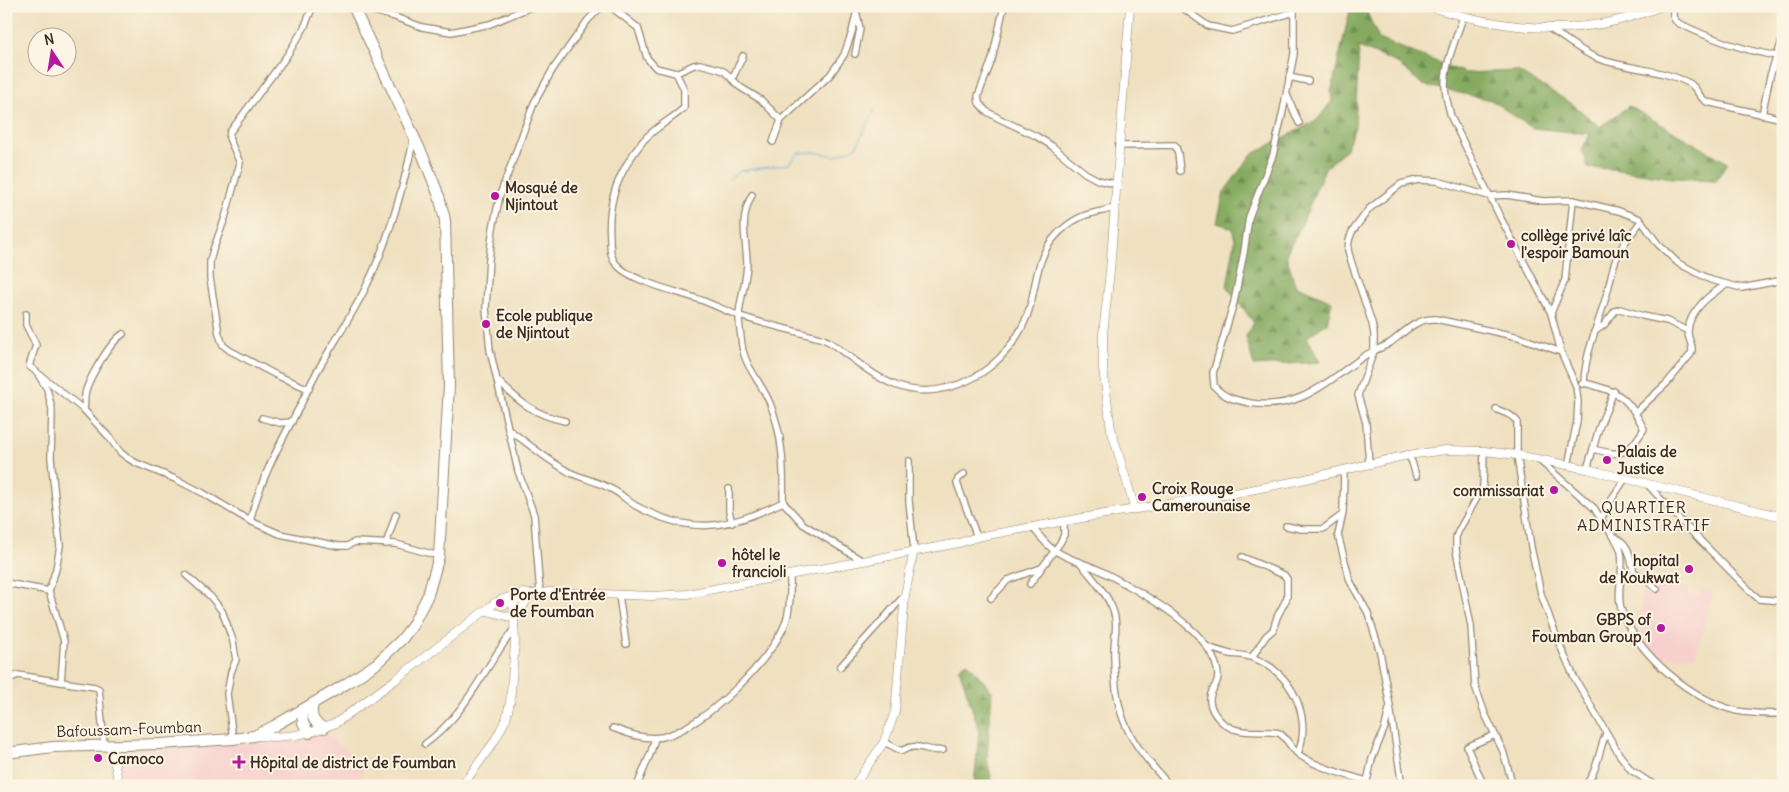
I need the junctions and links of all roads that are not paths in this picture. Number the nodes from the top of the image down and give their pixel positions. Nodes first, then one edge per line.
1 (313, 6) edge
2 (353, 6) edge
3 (533, 6) edge
4 (602, 6) edge
5 (610, 6) edge
6 (858, 6) edge
7 (1004, 6) edge
8 (1130, 6) edge
9 (1180, 6) edge
10 (1427, 6) edge
11 (1662, 6) edge
12 (1674, 6) edge
13 (1294, 9) edge
14 (857, 14) junction
15 (1463, 17) junction
16 (1550, 29) junction
17 (1783, 38) edge
18 (855, 54) dead end
19 (743, 56) dead end
20 (1776, 56) junction
21 (676, 73) junction
22 (1289, 78) junction
23 (732, 79) junction
24 (1308, 81) dead end
25 (1286, 91) junction
26 (1762, 115) junction
27 (1783, 119) edge
28 (781, 120) junction
29 (1299, 123) dead end
30 (414, 137) junction
31 (773, 142) dead end
32 (1118, 146) junction
33 (1180, 171) dead end
34 (1115, 184) junction
35 (752, 195) dead end
36 (1490, 196) junction
37 (1573, 200) junction
38 (1114, 208) junction
39 (1641, 221) junction
40 (1783, 280) edge
41 (1726, 285) junction
42 (1552, 313) junction
43 (26, 314) dead end
44 (739, 316) junction
45 (1688, 331) junction
46 (1594, 332) junction
47 (123, 334) dead end
48 (1374, 351) junction
49 (1561, 352) junction
50 (38, 374) junction
51 (498, 381) junction
52 (1584, 383) junction
53 (1576, 386) junction
54 (309, 389) junction
55 (1614, 391) junction
56 (1496, 409) dead end
57 (84, 410) junction
58 (1636, 412) junction
59 (262, 418) dead end
60 (565, 421) dead end
61 (292, 422) junction
62 (508, 429) junction
63 (1593, 449) junction
64 (1484, 451) junction
65 (1408, 455) junction
66 (1517, 455) junction
67 (1539, 460) junction
68 (909, 461) dead end
69 (1369, 464) junction
70 (1568, 466) junction
71 (1344, 470) junction
72 (1587, 470) junction
73 (964, 474) dead end
74 (1416, 476) dead end
75 (1625, 480) junction
76 (1649, 486) junction
77 (729, 489) dead end
78 (783, 502) junction
79 (1135, 509) junction
80 (1343, 513) junction
81 (396, 514) dead end
82 (1783, 517) edge
83 (1602, 519) junction
84 (250, 521) junction
85 (1064, 522) junction
86 (732, 523) junction
87 (1286, 526) dead end
88 (1033, 528) junction
89 (977, 537) junction
90 (1615, 537) junction
91 (386, 544) junction
92 (914, 550) junction
93 (1055, 550) junction
94 (439, 556) junction
95 (1242, 557) dead end
96 (861, 560) junction
97 (1080, 562) junction
98 (1040, 568) junction
99 (186, 574) dead end
100 (790, 575) junction
101 (6, 583) edge
102 (1030, 584) dead end
103 (1657, 589) dead end
104 (49, 591) junction
105 (534, 594) junction
106 (618, 595) junction
107 (905, 595) junction
108 (516, 598) junction
109 (991, 598) dead end
110 (1783, 601) edge
111 (500, 603) junction
112 (487, 611) junction
113 (478, 614) junction
114 (516, 621) junction
115 (626, 644) dead end
116 (1208, 647) junction
117 (1252, 657) junction
118 (840, 667) dead end
119 (6, 674) edge
120 (18, 675) junction
121 (6, 680) edge
122 (61, 682) junction
123 (313, 704) junction
124 (1390, 706) junction
125 (302, 710) junction
126 (1783, 714) edge
127 (324, 728) junction
128 (614, 728) dead end
129 (309, 732) junction
130 (1606, 734) junction
131 (1495, 735) junction
132 (254, 736) junction
133 (655, 738) junction
134 (233, 739) junction
135 (884, 742) junction
136 (425, 744) dead end
137 (108, 745) junction
138 (943, 750) dead end
139 (6, 753) edge
140 (1298, 754) junction
141 (1367, 784) edge
142 (120, 786) edge
143 (462, 786) edge
144 (637, 786) edge
145 (854, 786) edge
146 (1170, 786) edge
147 (1402, 786) edge
148 (1484, 786) edge
149 (1513, 786) edge
150 (1584, 786) edge
151 (1661, 786) edge

1 - 54 street
2 - 3 street
2 - 30 highway, Bafoussam-Foumban
4 - 51 street
5 - 21 street
6 - 14 street
7 - 34 street
8 - 32 main road
9 - 13 street
10 - 15 main road
11 - 16 main road
12 - 20 street
13 - 22 street
14 - 18 street
14 - 28 street
15 - 16 main road
15 - 36 street
16 - 26 street
17 - 20 street
19 - 23 street
20 - 26 street
21 - 23 street
21 - 44 street
22 - 24 street
22 - 25 street
23 - 28 street
25 - 29 street
25 - 48 street
26 - 27 street
28 - 31 street
30 - 54 street
30 - 94 highway, Bafoussam-Foumban
32 - 33 street
32 - 34 main road
34 - 38 main road
35 - 44 street
36 - 37 street
36 - 42 street
36 - 48 street
37 - 39 street
37 - 42 street
38 - 44 street
38 - 79 main road
39 - 41 street
39 - 46 street
40 - 41 street
41 - 45 street
42 - 49 street
43 - 50 street
44 - 78 street
45 - 46 street
45 - 58 street
46 - 52 street
47 - 57 street
48 - 49 street
48 - 69 street
49 - 53 street
50 - 57 street
50 - 104 street
51 - 60 street
51 - 62 street
52 - 53 street
52 - 55 street
53 - 70 street
54 - 61 street
55 - 58 street
55 - 63 street
56 - 66 street
57 - 84 street
58 - 63 street
59 - 61 street
61 - 84 street
62 - 86 street
62 - 105 street
63 - 72 street
64 - 65 main road
64 - 66 main road
64 - 131 street
65 - 69 main road
65 - 74 street
66 - 67 main road
66 - 130 street
67 - 70 main road
67 - 83 street
68 - 92 street
69 - 71 main road
70 - 72 main road
71 - 79 main road
71 - 80 street
72 - 75 main road
73 - 89 street
75 - 76 main road
75 - 83 street
76 - 82 main road
76 - 110 street
77 - 86 street
78 - 86 street
78 - 96 street
79 - 85 main road
80 - 87 street
80 - 124 street
81 - 91 street
83 - 90 street
84 - 91 street
85 - 88 main road
85 - 93 street
88 - 89 main road
88 - 93 street
89 - 92 main road
90 - 103 street
90 - 126 street
91 - 94 street
92 - 96 main road
92 - 107 main road
93 - 97 street
93 - 98 street
94 - 123 highway, Bafoussam-Foumban
95 - 117 street
96 - 100 main road
97 - 116 street
97 - 146 street
98 - 102 street
98 - 109 street
99 - 134 street
100 - 106 main road
100 - 133 street
101 - 104 street
104 - 122 street
105 - 106 main road
105 - 108 main road
105 - 114 main road
106 - 115 street
107 - 118 street
107 - 135 main road
108 - 111 main road
108 - 114 main road
111 - 112 main road
111 - 113 main road
112 - 113 main road
112 - 114 main road
113 - 127 main road
114 - 136 street
114 - 143 main road
116 - 117 street
116 - 140 street
117 - 140 street
119 - 120 street
120 - 121 street
120 - 122 street
122 - 137 street
123 - 125 highway, Bafoussam-Foumban
123 - 127 highway
124 - 141 street
124 - 147 street
125 - 129 highway
125 - 132 highway, Bafoussam-Foumban
127 - 129 main road
128 - 133 street
129 - 132 main road
130 - 150 street
130 - 151 street
131 - 148 street
131 - 149 street
132 - 134 highway, Bafoussam-Foumban
133 - 144 street
134 - 137 highway, Bafoussam-Foumban
135 - 138 street
135 - 145 main road
137 - 139 highway, Bafoussam-Foumban
137 - 142 main road
140 - 141 street

